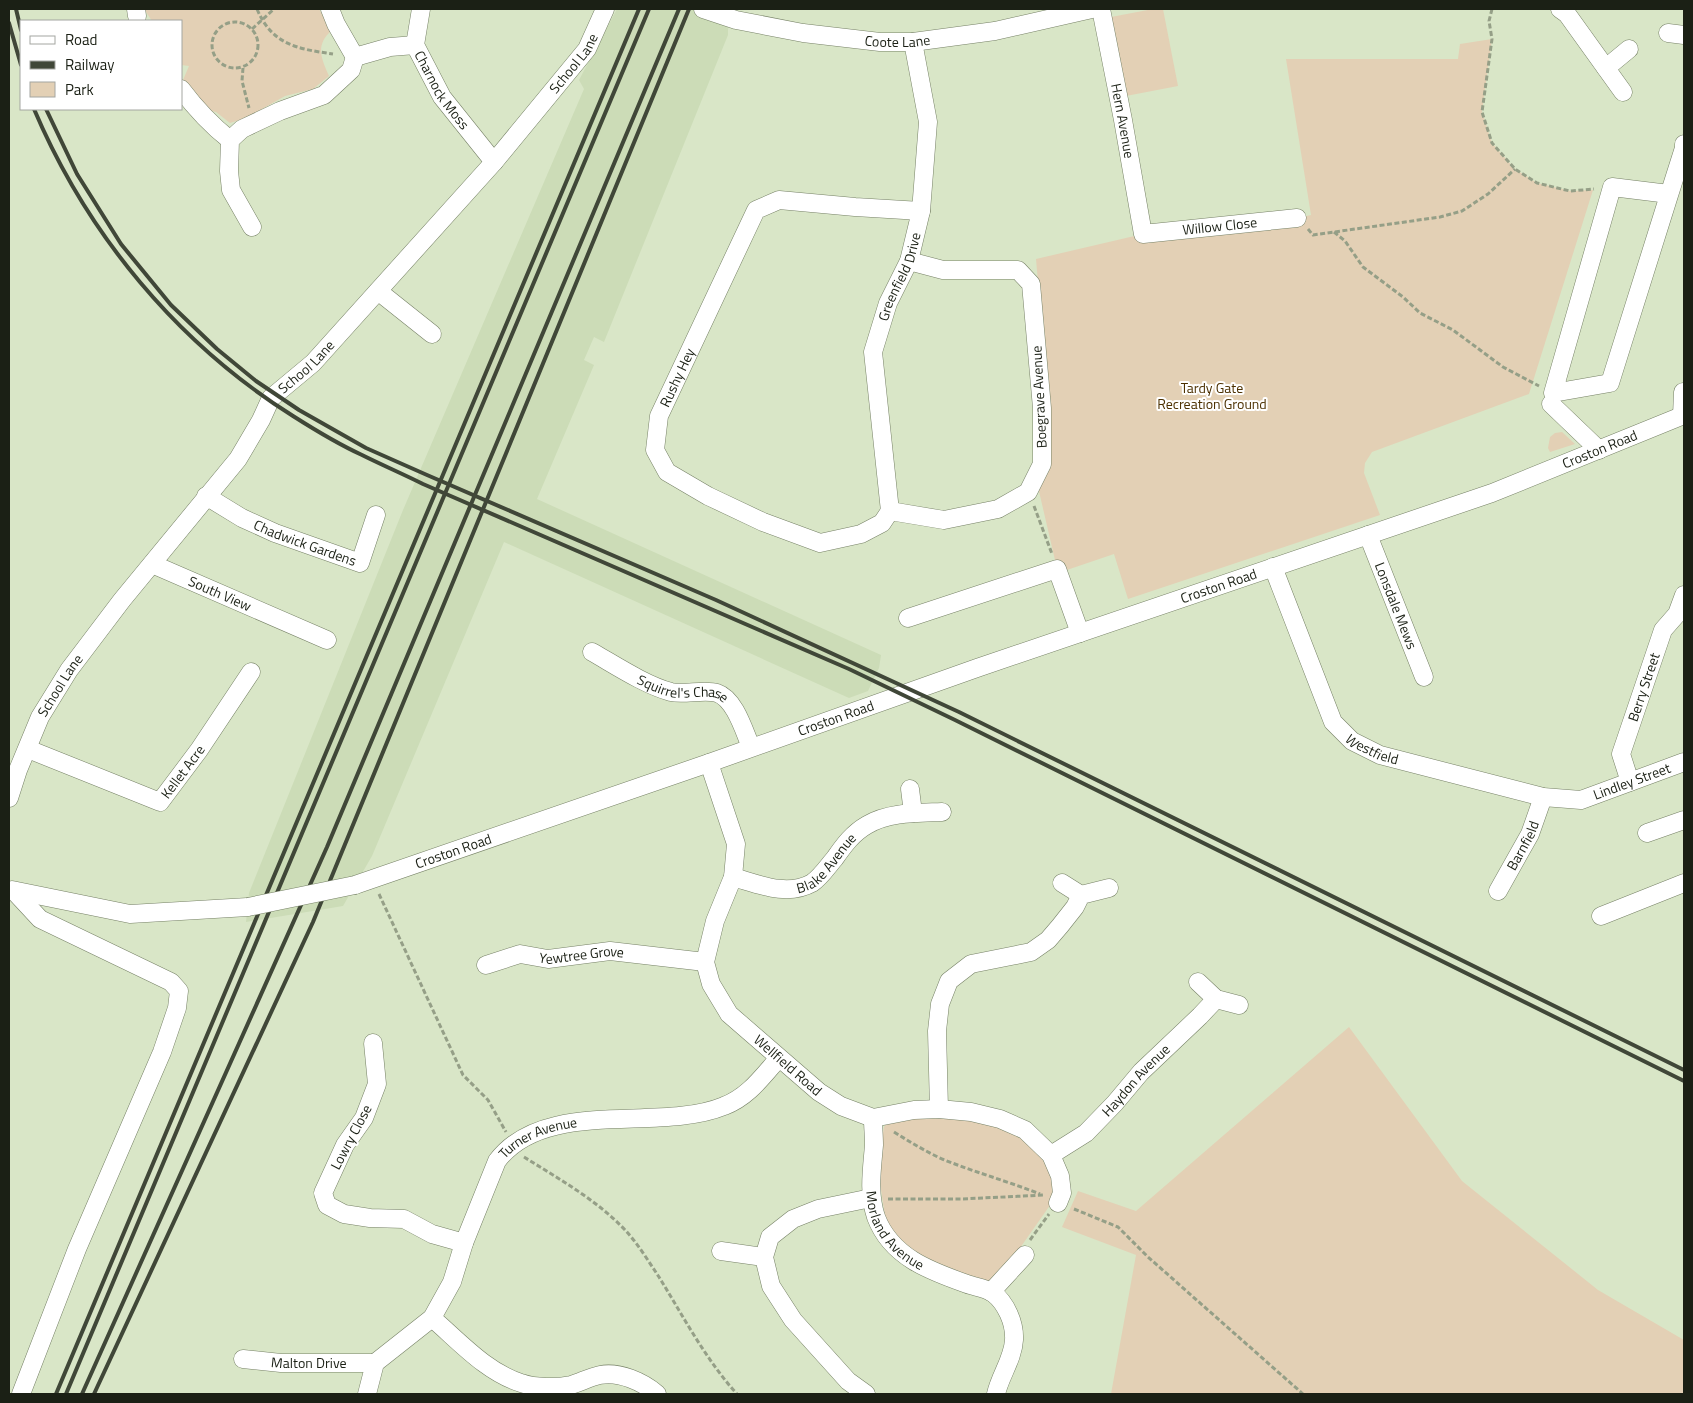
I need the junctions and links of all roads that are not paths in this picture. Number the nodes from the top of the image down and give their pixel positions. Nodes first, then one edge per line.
1 (330, 9) edge
2 (421, 9) edge
3 (605, 9) edge
4 (703, 9) edge
5 (1092, 9) edge
6 (1102, 9) edge
7 (1560, 9) edge
8 (1038, 15) edge
9 (913, 42) junction
10 (415, 44) junction
11 (1629, 49) dead end
12 (355, 57) junction
13 (1606, 68) junction
14 (182, 90) edge
15 (1623, 92) dead end
16 (230, 140) junction
17 (1684, 144) edge
18 (494, 162) junction
19 (1669, 194) junction
20 (922, 211) junction
21 (1297, 218) road end
22 (252, 227) dead end
23 (1143, 234) joint
24 (909, 261) junction
25 (378, 291) junction
26 (432, 334) dead end
27 (1683, 392) dead end
28 (1552, 399) junction
29 (1683, 415) edge
30 (1599, 450) junction
31 (206, 496) junction
32 (890, 511) junction
33 (376, 515) dead end
34 (1368, 535) junction
35 (152, 564) junction
36 (1273, 567) junction
37 (1684, 595) edge
38 (908, 618) dead end
39 (1080, 632) junction
40 (327, 640) dead end
41 (592, 652) dead end
42 (251, 672) dead end
43 (1424, 677) dead end
44 (751, 747) junction
45 (28, 749) junction
46 (709, 763) junction
47 (1684, 764) edge
48 (1630, 782) junction
49 (910, 789) dead end
50 (1543, 797) junction
51 (9, 798) edge
52 (1581, 800) joint
53 (942, 812) dead end
54 (913, 813) junction
55 (1684, 820) edge
56 (1648, 833) dead end
57 (733, 877) junction
58 (1062, 883) dead end
59 (1684, 883) edge
60 (1109, 888) dead end
61 (11, 890) edge
62 (1498, 891) dead end
63 (1081, 895) junction
64 (1600, 916) dead end
65 (705, 962) junction
66 (486, 965) dead end
67 (1198, 982) dead end
68 (1216, 998) junction
69 (1239, 1005) dead end
70 (373, 1043) dead end
71 (778, 1059) junction
72 (939, 1109) junction
73 (873, 1118) junction
74 (1051, 1155) junction
75 (1054, 1197) road end
76 (871, 1198) junction
77 (464, 1243) junction
78 (721, 1251) dead end
79 (1025, 1255) road end
80 (764, 1257) junction
81 (991, 1292) junction
82 (432, 1318) junction
83 (244, 1359) dead end
84 (376, 1363) junction
85 (21, 1394) edge
86 (367, 1394) edge
87 (657, 1394) edge
88 (866, 1394) edge
89 (996, 1394) edge

1 - 12 street
2 - 10 street, Charnock Moss
3 - 18 street, School Lane
4 - 9 street, Coote Lane
5 - 8 street, Coote Lane
6 - 23 street, Hern Avenue
7 - 13 street
8 - 9 street, Coote Lane
9 - 20 street, Greenfield Drive
10 - 12 street
10 - 18 street, Charnock Moss
11 - 13 street
12 - 16 street
13 - 15 street
14 - 16 street
16 - 22 street
17 - 19 street
18 - 25 street, School Lane
19 - 28 street
19 - 28 street
20 - 24 street, Greenfield Drive
20 - 32 street, Rushy Hey
21 - 23 street, Willow Close
24 - 32 street, Greenfield Drive
24 - 32 street, Boegrave Avenue
25 - 26 street
25 - 31 street, School Lane
27 - 29 street
28 - 30 street
29 - 30 street, Croston Road
30 - 34 street, Croston Road
31 - 33 street, Chadwick Gardens
31 - 35 street, School Lane
34 - 36 street, Croston Road
34 - 43 street, Lonsdale Mews
35 - 40 street, South View
35 - 45 street, School Lane
36 - 39 street, Croston Road
36 - 50 street, Westfield
37 - 48 street, Berry Street
38 - 39 street
39 - 44 street, Croston Road
41 - 44 street, Squirrel's Chase
42 - 45 street, Kellet Acre
44 - 46 street, Croston Road
45 - 51 street, School Lane
46 - 57 street
46 - 61 street, Croston Road, bridge
47 - 48 street, Lindley Street
48 - 52 street, Lindley Street
49 - 54 street
50 - 52 street, Westfield
50 - 62 street, Barnfield
53 - 54 street, Blake Avenue
54 - 57 street, Blake Avenue
55 - 56 street
57 - 65 street
58 - 63 street
59 - 64 street
60 - 63 street
61 - 85 street
63 - 72 street
65 - 66 street, Yewtree Grove
65 - 71 street, Wellfield Road
67 - 68 street
68 - 69 street
68 - 74 street, Haydon Avenue
70 - 77 street, Lowry Close
71 - 73 street, Wellfield Road
71 - 77 street, Turner Avenue
72 - 73 street
72 - 74 street
73 - 76 street, Morland Avenue
74 - 75 street
76 - 80 street
76 - 81 street, Morland Avenue
77 - 82 street, Turner Avenue
78 - 80 street
79 - 81 street
80 - 88 street
81 - 89 street
82 - 84 street, Turner Avenue
82 - 87 street
83 - 84 street, Malton Drive
84 - 86 street

